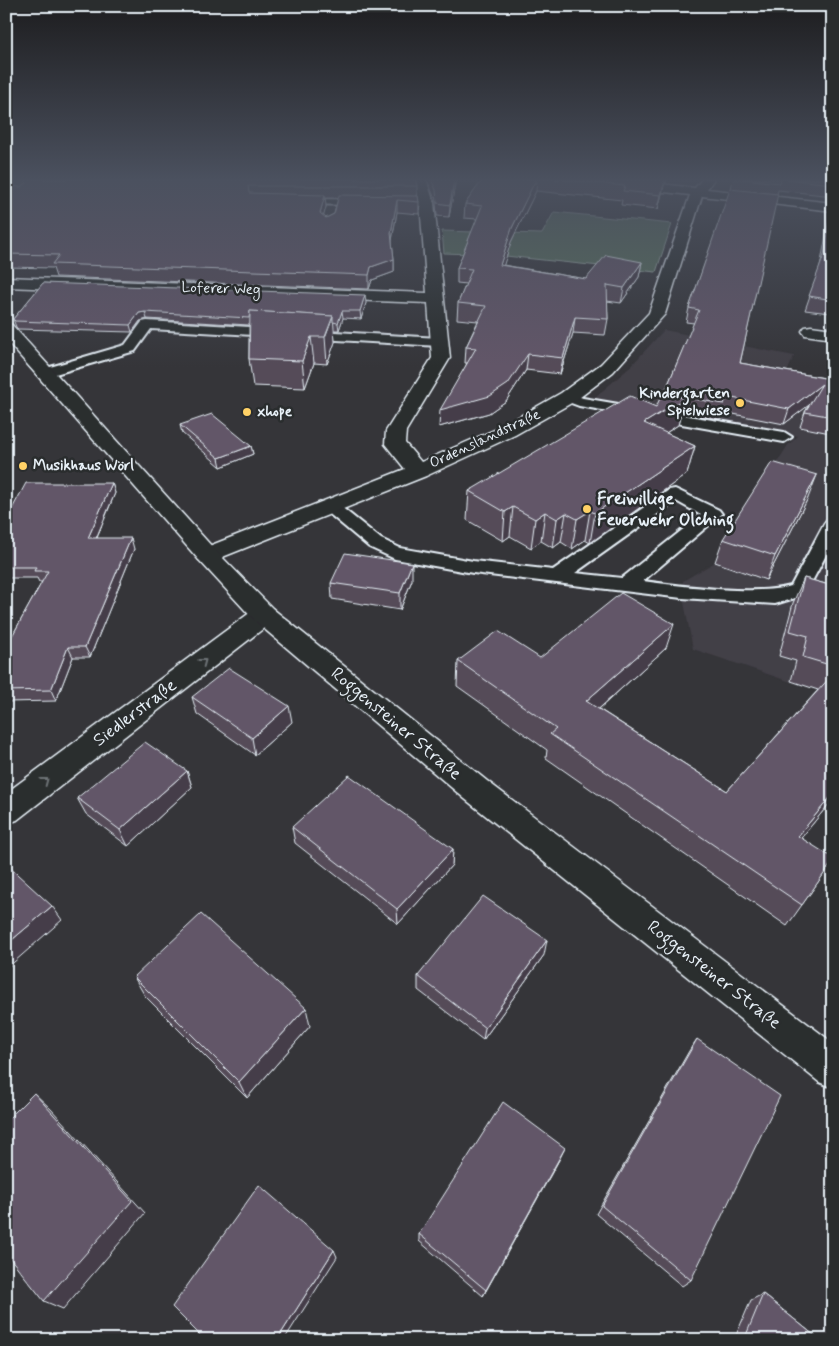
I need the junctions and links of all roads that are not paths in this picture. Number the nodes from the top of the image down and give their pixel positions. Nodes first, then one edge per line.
1 (431, 242) edge
2 (679, 242) edge
3 (6, 282) edge
4 (436, 298) junction
5 (6, 329) edge
6 (811, 331) dead end
7 (833, 334) edge
8 (439, 342) junction
9 (46, 373) junction
10 (568, 397) junction
11 (784, 437) dead end
12 (418, 471) junction
13 (329, 506) junction
14 (831, 532) edge
15 (207, 555) junction
16 (557, 577) junction
17 (626, 585) junction
18 (798, 590) junction
19 (833, 600) edge
20 (264, 615) junction
21 (6, 811) edge
22 (833, 1068) edge

1 - 4 street
2 - 10 street, Ordenslandstraße
3 - 4 street, Loferer Weg
4 - 8 street
5 - 9 street, Roggensteiner Straße
6 - 7 street
8 - 9 lane
8 - 12 street
9 - 15 street, Roggensteiner Straße
10 - 11 lane
10 - 12 street, Ordenslandstraße
12 - 13 street, Ordenslandstraße
13 - 15 street, Ordenslandstraße
13 - 16 lane
14 - 18 lane
15 - 20 street, Roggensteiner Straße
16 - 17 lane
16 - 17 lane
17 - 18 lane
18 - 19 lane
21 -> 20 street, Siedlerstraße
20 - 22 street, Roggensteiner Straße

